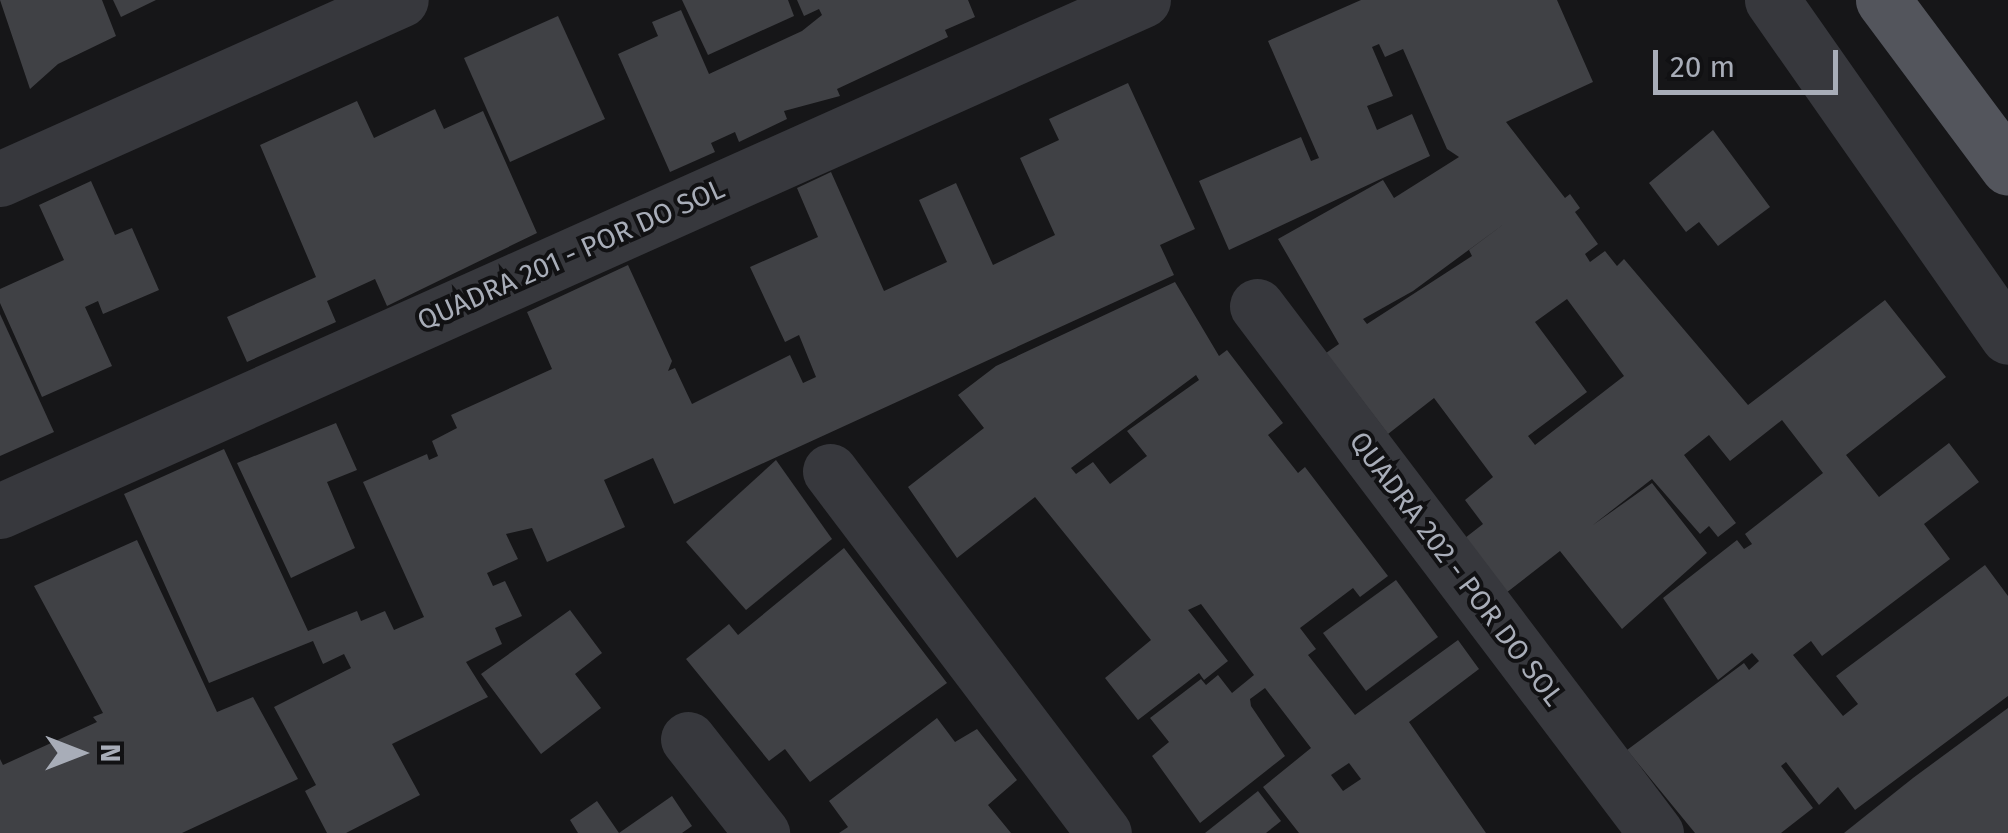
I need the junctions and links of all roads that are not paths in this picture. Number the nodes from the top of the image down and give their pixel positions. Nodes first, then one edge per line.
1 (401, 0) edge
2 (1143, 0) edge
3 (1772, 0) edge
4 (1883, 0) edge
5 (2008, 168) edge
6 (0, 179) edge
7 (1257, 306) dead end
8 (2008, 338) edge
9 (830, 470) dead end
10 (0, 510) edge
11 (688, 739) dead end
12 (762, 833) edge
13 (1104, 833) edge
14 (1656, 833) edge

1 - 6 street
2 - 10 street, QUADRA 201 - POR DO SOL
3 - 8 street
4 - 5 main road
7 - 14 street, QUADRA 202 - POR DO SOL
9 - 13 street
11 - 12 street

